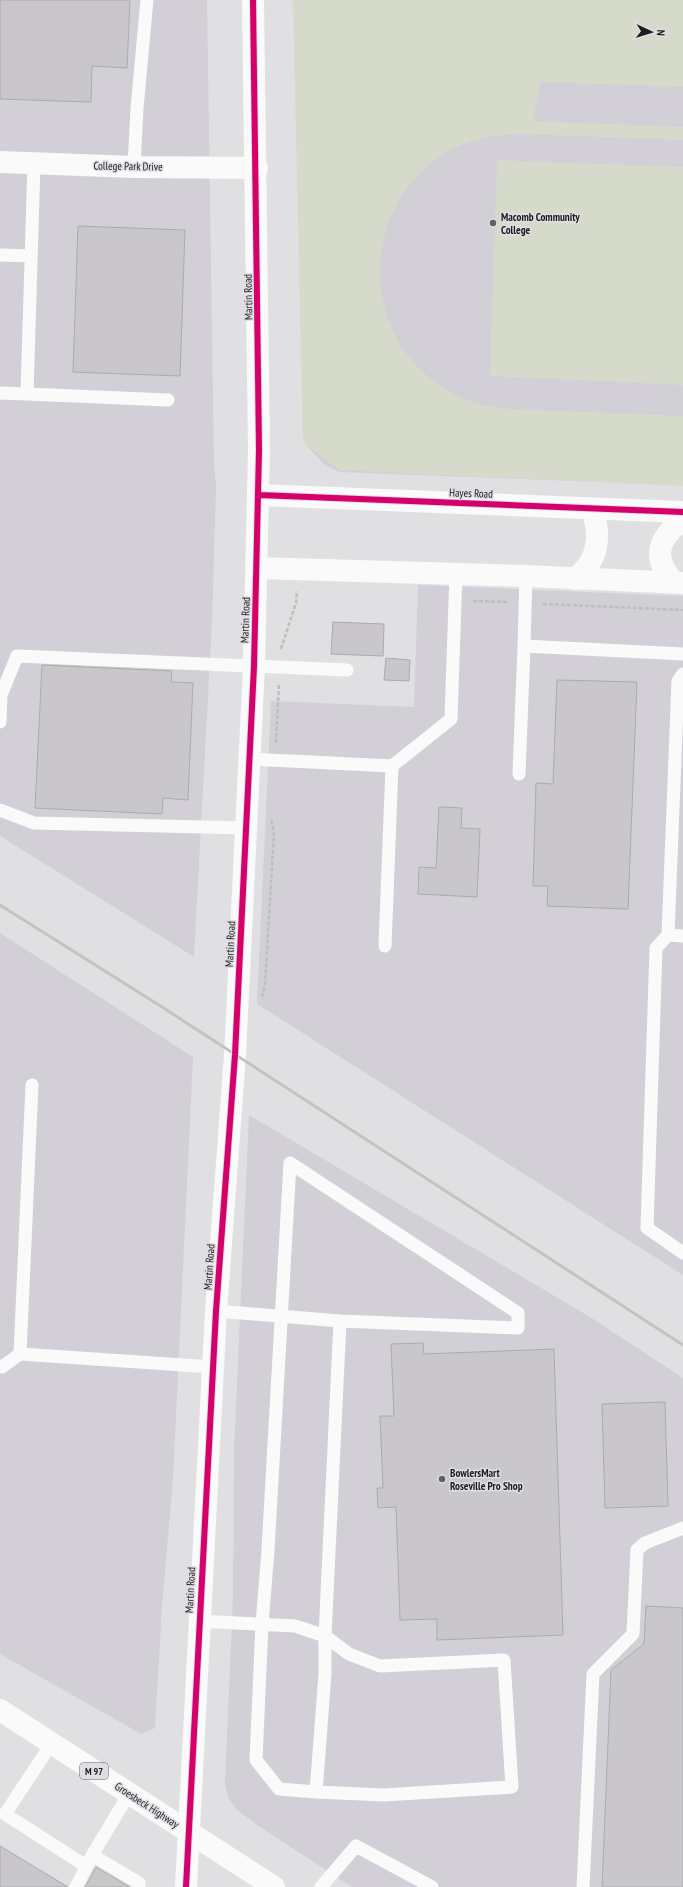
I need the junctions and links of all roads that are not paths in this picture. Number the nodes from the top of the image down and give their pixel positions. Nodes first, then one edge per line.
1 (147, 0) edge
2 (253, 0) edge
3 (0, 162) edge
4 (34, 163) junction
5 (134, 167) junction
6 (257, 168) junction
7 (0, 255) edge
8 (30, 256) junction
9 (0, 393) edge
10 (27, 394) junction
11 (168, 400) dead end
12 (259, 495) junction
13 (591, 508) junction
14 (683, 512) edge
15 (683, 520) edge
16 (257, 568) junction
17 (456, 573) junction
18 (526, 576) junction
19 (574, 579) junction
20 (679, 582) edge
21 (524, 646) junction
22 (683, 654) edge
23 (254, 666) junction
24 (348, 670) dead end
25 (683, 674) edge
26 (0, 722) edge
27 (250, 759) junction
28 (392, 766) junction
29 (519, 774) dead end
30 (0, 810) edge
31 (246, 828) junction
32 (668, 935) junction
33 (683, 936) edge
34 (385, 946) dead end
35 (32, 1084) dead end
36 (683, 1253) edge
37 (216, 1311) junction
38 (281, 1316) junction
39 (340, 1321) junction
40 (20, 1354) junction
41 (0, 1366) edge
42 (213, 1368) junction
43 (683, 1528) edge
44 (198, 1621) junction
45 (262, 1624) junction
46 (325, 1636) junction
47 (0, 1710) edge
48 (52, 1743) junction
49 (316, 1792) junction
50 (129, 1794) junction
51 (3, 1815) edge
52 (189, 1833) junction
53 (92, 1854) junction
54 (86, 1866) junction
55 (76, 1887) edge
56 (138, 1887) edge
57 (186, 1887) edge
58 (274, 1887) edge
59 (321, 1887) edge
60 (432, 1887) edge
61 (583, 1887) edge

1 - 5 lane
2 - 6 street, Martin Road
3 - 4 street, College Park Drive
4 - 5 street, College Park Drive
4 - 8 lane
5 - 6 street, College Park Drive
6 - 12 street, Martin Road
7 - 8 lane
8 - 10 lane
9 - 10 lane
10 - 11 lane
12 - 13 street, Hayes Road
12 - 16 street, Martin Road
13 - 14 street, Hayes Road
13 - 19 street
15 - 20 street
16 - 17 street
16 - 23 street, Martin Road
17 - 18 street
17 - 28 lane
18 - 19 street
18 - 21 lane
19 - 20 street
21 - 22 lane
21 - 29 lane
23 - 24 lane
23 - 26 lane
23 - 27 street, Martin Road
25 - 32 lane
27 - 28 lane
27 - 31 street, Martin Road
28 - 34 lane
30 - 31 lane
31 - 37 street, Martin Road
32 - 33 lane
32 - 36 lane
35 - 40 lane
37 - 38 lane
37 - 42 street, Martin Road
38 - 39 lane
38 - 39 lane
38 - 45 lane
39 - 46 lane
40 - 41 lane
40 - 42 lane
42 - 44 street, Martin Road
43 - 61 lane
44 - 45 lane
44 - 52 street, Martin Road
45 - 46 lane
45 - 49 lane
46 - 49 lane
46 - 49 lane
47 - 48 street, Groesbeck Highway / M 97
48 - 50 street, Groesbeck Highway / M 97
48 - 51 lane
50 - 52 street, Groesbeck Highway / M 97
50 - 53 lane
51 - 54 lane
52 - 57 street, Martin Road
52 - 58 street, Groesbeck Highway / M 97
53 - 54 lane
53 - 56 lane
54 - 55 lane
59 - 60 lane

